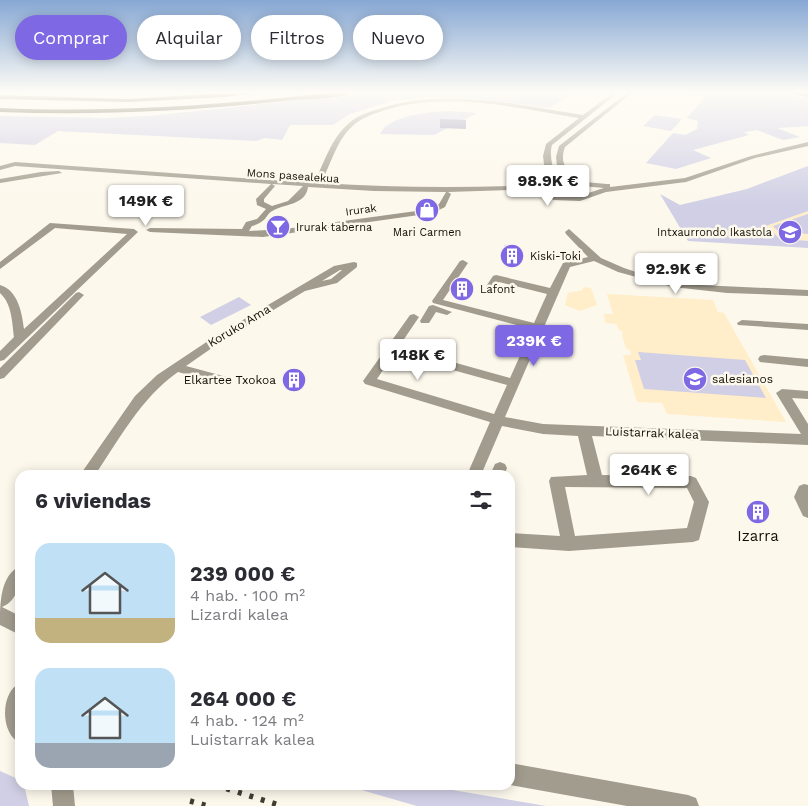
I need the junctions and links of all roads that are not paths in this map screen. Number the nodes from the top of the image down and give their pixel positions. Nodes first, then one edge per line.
1 (346, 130) edge
2 (568, 130) edge
3 (583, 130) edge
4 (808, 143) edge
5 (1, 166) edge
6 (42, 166) junction
7 (34, 176) junction
8 (550, 180) junction
9 (0, 181) edge
10 (575, 181) junction
11 (585, 184) junction
12 (316, 185) junction
13 (271, 186) junction
14 (542, 187) junction
15 (305, 188) junction
16 (447, 194) junction
17 (590, 195) junction
18 (552, 196) junction
19 (573, 200) junction
20 (271, 208) junction
21 (260, 221) junction
22 (150, 230) dead end
23 (569, 232) dead end
24 (237, 233) junction
25 (269, 233) junction
26 (597, 258) junction
27 (463, 263) dead end
28 (0, 266) edge
29 (91, 282) dead end
30 (0, 288) edge
31 (304, 288) dead end
32 (490, 288) dead end
33 (553, 292) junction
34 (808, 293) edge
35 (742, 323) dead end
36 (808, 326) edge
37 (536, 330) junction
38 (20, 339) junction
39 (406, 353) dead end
40 (0, 357) edge
41 (764, 360) dead end
42 (808, 363) edge
43 (175, 367) junction
44 (0, 375) edge
45 (223, 380) dead end
46 (513, 383) junction
47 (808, 394) edge
48 (497, 419) junction
49 (584, 431) junction
50 (808, 434) edge
51 (808, 440) edge
52 (90, 470) edge
53 (476, 470) edge
54 (596, 481) junction
55 (808, 491) edge
56 (808, 511) edge
57 (515, 541) edge
58 (569, 544) junction
59 (15, 580) edge
60 (0, 599) edge
61 (0, 615) edge
62 (15, 623) edge
63 (15, 705) edge
64 (15, 724) edge
65 (515, 775) edge
66 (62, 790) edge
67 (64, 806) edge
68 (688, 806) edge

1 - 12 street
2 - 8 street
3 - 10 street
4 - 11 street
4 - 17 street
5 - 6 street, Mons pasealekua
6 - 7 street
6 - 12 street, Mons pasealekua
7 - 9 street, Mons pasealekua
7 - 13 street, Mons pasealekua
8 - 10 street
8 - 14 street
10 - 11 street
11 - 17 street
12 - 14 street, Mons pasealekua
13 - 15 street, Mons pasealekua
13 - 20 street
14 - 18 street
15 - 16 street, Mons pasealekua
15 - 20 street
16 - 18 street, Mons pasealekua
16 - 25 street, Irurak
17 - 19 street
18 - 19 street, Mons pasealekua
18 - 19 street
20 - 21 street
21 - 24 street
21 - 25 street
22 - 24 street, Irurak
23 - 26 street
24 - 25 street, Irurak
26 - 33 street
26 - 34 street
27 - 37 street
28 - 38 street
29 - 44 street
30 - 38 street
31 - 43 street, Koruko Ama
32 - 33 street
33 - 37 street
35 - 36 street
37 - 46 street
37 - 48 street, Luistarrak kalea
38 - 40 street
39 - 46 street
41 - 42 street
43 - 45 street
43 - 52 street, Koruko Ama
46 - 48 street
47 - 50 street
48 - 49 street, Luistarrak kalea
48 - 53 street
49 - 51 street, Luistarrak kalea
49 - 54 street
54 - 58 street
54 - 58 street
55 - 56 street
57 - 58 street
59 - 60 street
61 - 62 street
63 - 64 street
65 - 68 street
66 - 67 street

